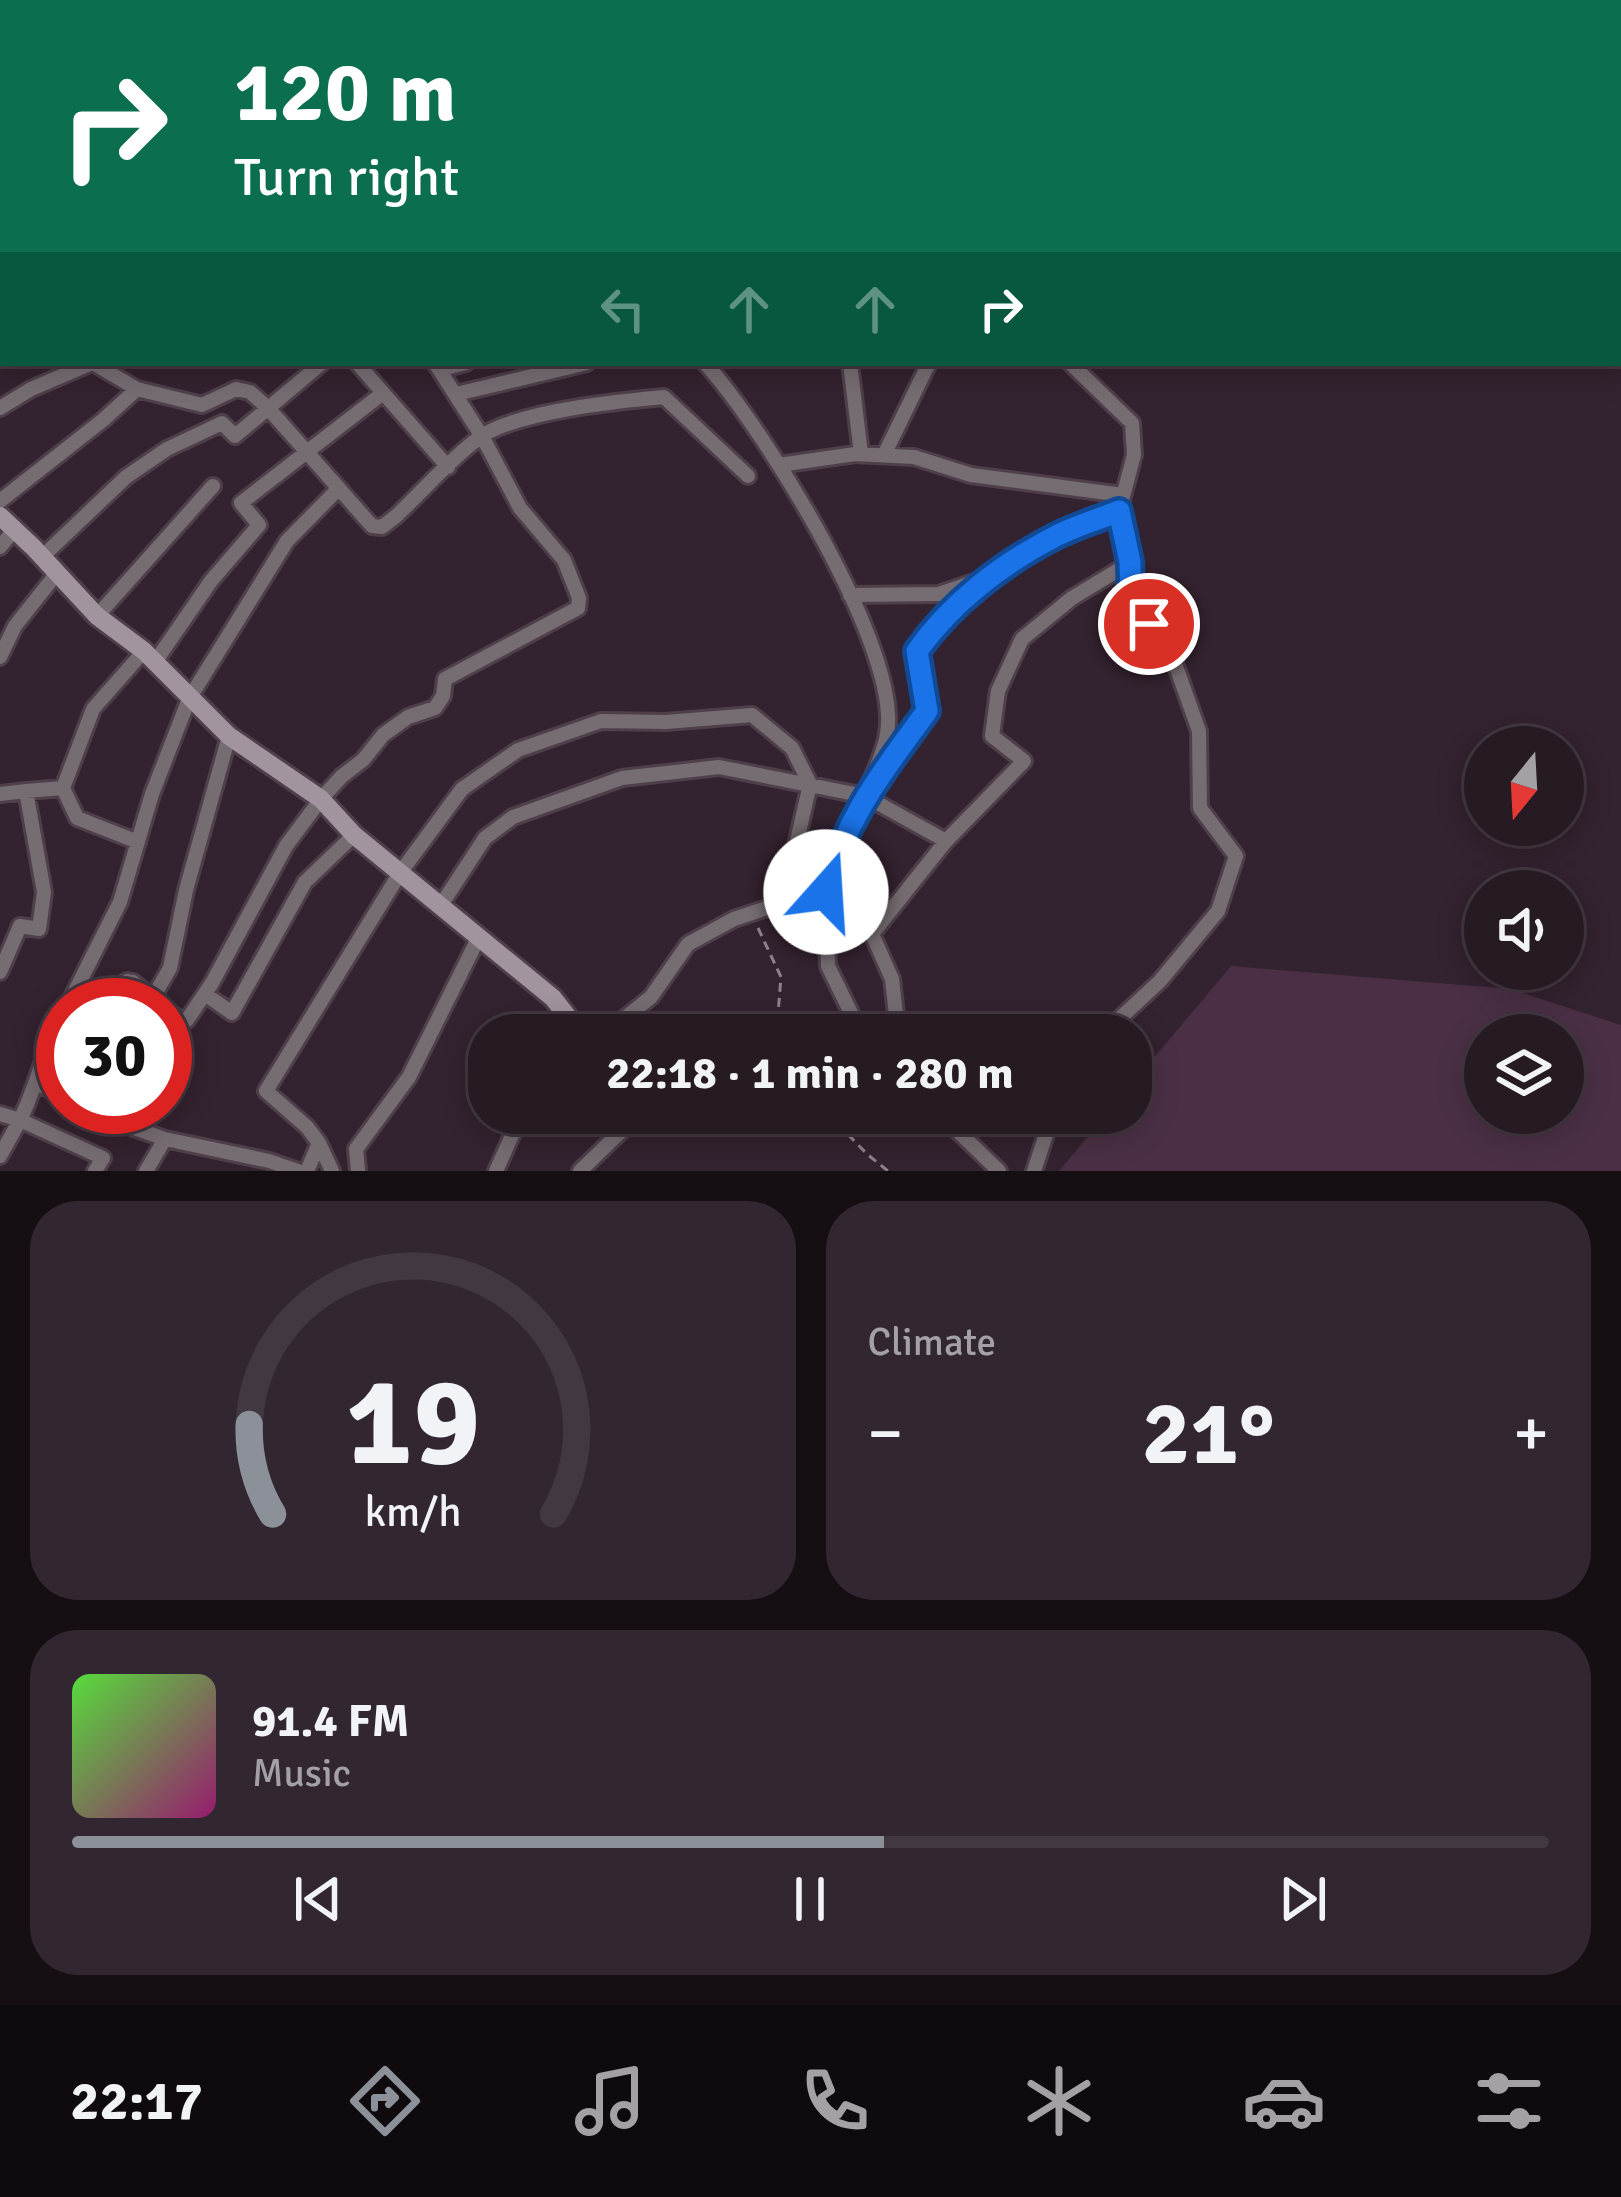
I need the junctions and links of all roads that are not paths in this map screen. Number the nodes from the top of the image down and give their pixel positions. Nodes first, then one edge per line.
1 (85, 366) edge
2 (97, 366) edge
3 (318, 366) edge
4 (360, 366) edge
5 (438, 366) edge
6 (574, 366) edge
7 (707, 366) edge
8 (850, 366) edge
9 (928, 366) edge
10 (1073, 366) edge
11 (137, 389) junction
12 (383, 393) junction
13 (456, 394) junction
14 (268, 407) junction
15 (0, 408) edge
16 (481, 436) junction
17 (306, 451) junction
18 (862, 454) junction
19 (884, 455) junction
20 (779, 465) junction
21 (448, 467) junction
22 (748, 476) dead end
23 (213, 486) dead end
24 (339, 488) junction
25 (0, 501) edge
26 (1121, 503) junction
27 (7, 523) edge
28 (0, 548) edge
29 (42, 557) junction
30 (1130, 562) junction
31 (57, 573) junction
32 (987, 578) junction
33 (850, 595) junction
34 (97, 616) junction
35 (0, 656) edge
36 (149, 656) junction
37 (189, 699) junction
38 (229, 736) junction
39 (810, 784) junction
40 (63, 788) junction
41 (26, 791) junction
42 (0, 794) edge
43 (865, 796) junction
44 (321, 799) junction
45 (354, 835) junction
46 (946, 841) junction
47 (138, 842) junction
48 (400, 873) junction
49 (441, 905) junction
50 (479, 937) junction
51 (0, 973) edge
52 (82, 978) edge
53 (167, 978) edge
54 (205, 994) junction
55 (192, 1011) edge
56 (565, 1014) edge
57 (630, 1014) edge
58 (850, 1014) edge
59 (896, 1014) edge
60 (1125, 1014) edge
61 (36, 1083) edge
62 (0, 1114) edge
63 (20, 1120) junction
64 (151, 1134) edge
65 (512, 1134) edge
66 (618, 1134) edge
67 (961, 1134) edge
68 (1046, 1134) edge
69 (165, 1139) junction
70 (319, 1143) junction
71 (0, 1156) edge
72 (267, 1166) edge
73 (150, 1170) edge
74 (95, 1171) edge
75 (303, 1171) edge
76 (332, 1171) edge
77 (358, 1171) edge
78 (496, 1171) edge
79 (580, 1171) edge
80 (1000, 1171) edge
81 (1034, 1171) edge

1 - 15 street
2 - 11 street
3 - 14 street
4 - 12 street
5 - 13 street
6 - 13 street
7 - 20 street
8 - 18 street
9 - 19 street
10 - 26 street
11 - 14 street
11 - 25 street
12 - 17 street
12 - 21 street
13 - 16 street
14 - 17 street
14 - 29 street
16 - 21 street
16 - 22 street
16 - 44 street
17 - 24 street
17 - 36 street
18 - 19 street
18 - 20 street
19 - 26 street
20 - 33 street
21 - 24 street
23 - 34 street
24 - 37 street
26 - 30 street
26 - 32 street
27 - 28 street
27 - 29 street
29 - 31 street
30 - 46 street
30 - 60 street
31 - 34 street
31 - 35 street
32 - 33 street
32 - 43 street
33 - 43 street
34 - 36 street
36 - 37 street
36 - 40 street
37 - 38 street
37 - 47 street
38 - 44 street
38 - 53 street
39 - 43 street
39 - 48 street
39 - 49 street
39 - 57 street
40 - 41 street
40 - 47 street
41 - 42 street
41 - 51 street
43 - 46 street
43 - 58 street
44 - 45 street
44 - 54 street
45 - 48 street
45 - 54 street
46 - 59 street
47 - 52 street
48 - 49 street
48 - 70 street
49 - 50 street
50 - 56 street
50 - 77 street
54 - 55 street
61 - 63 street
62 - 63 street
63 - 71 street
63 - 74 street
64 - 69 street
65 - 78 street
66 - 79 street
67 - 80 street
68 - 81 street
69 - 72 street
69 - 73 street
70 - 75 street
70 - 76 street
72 - 75 street

